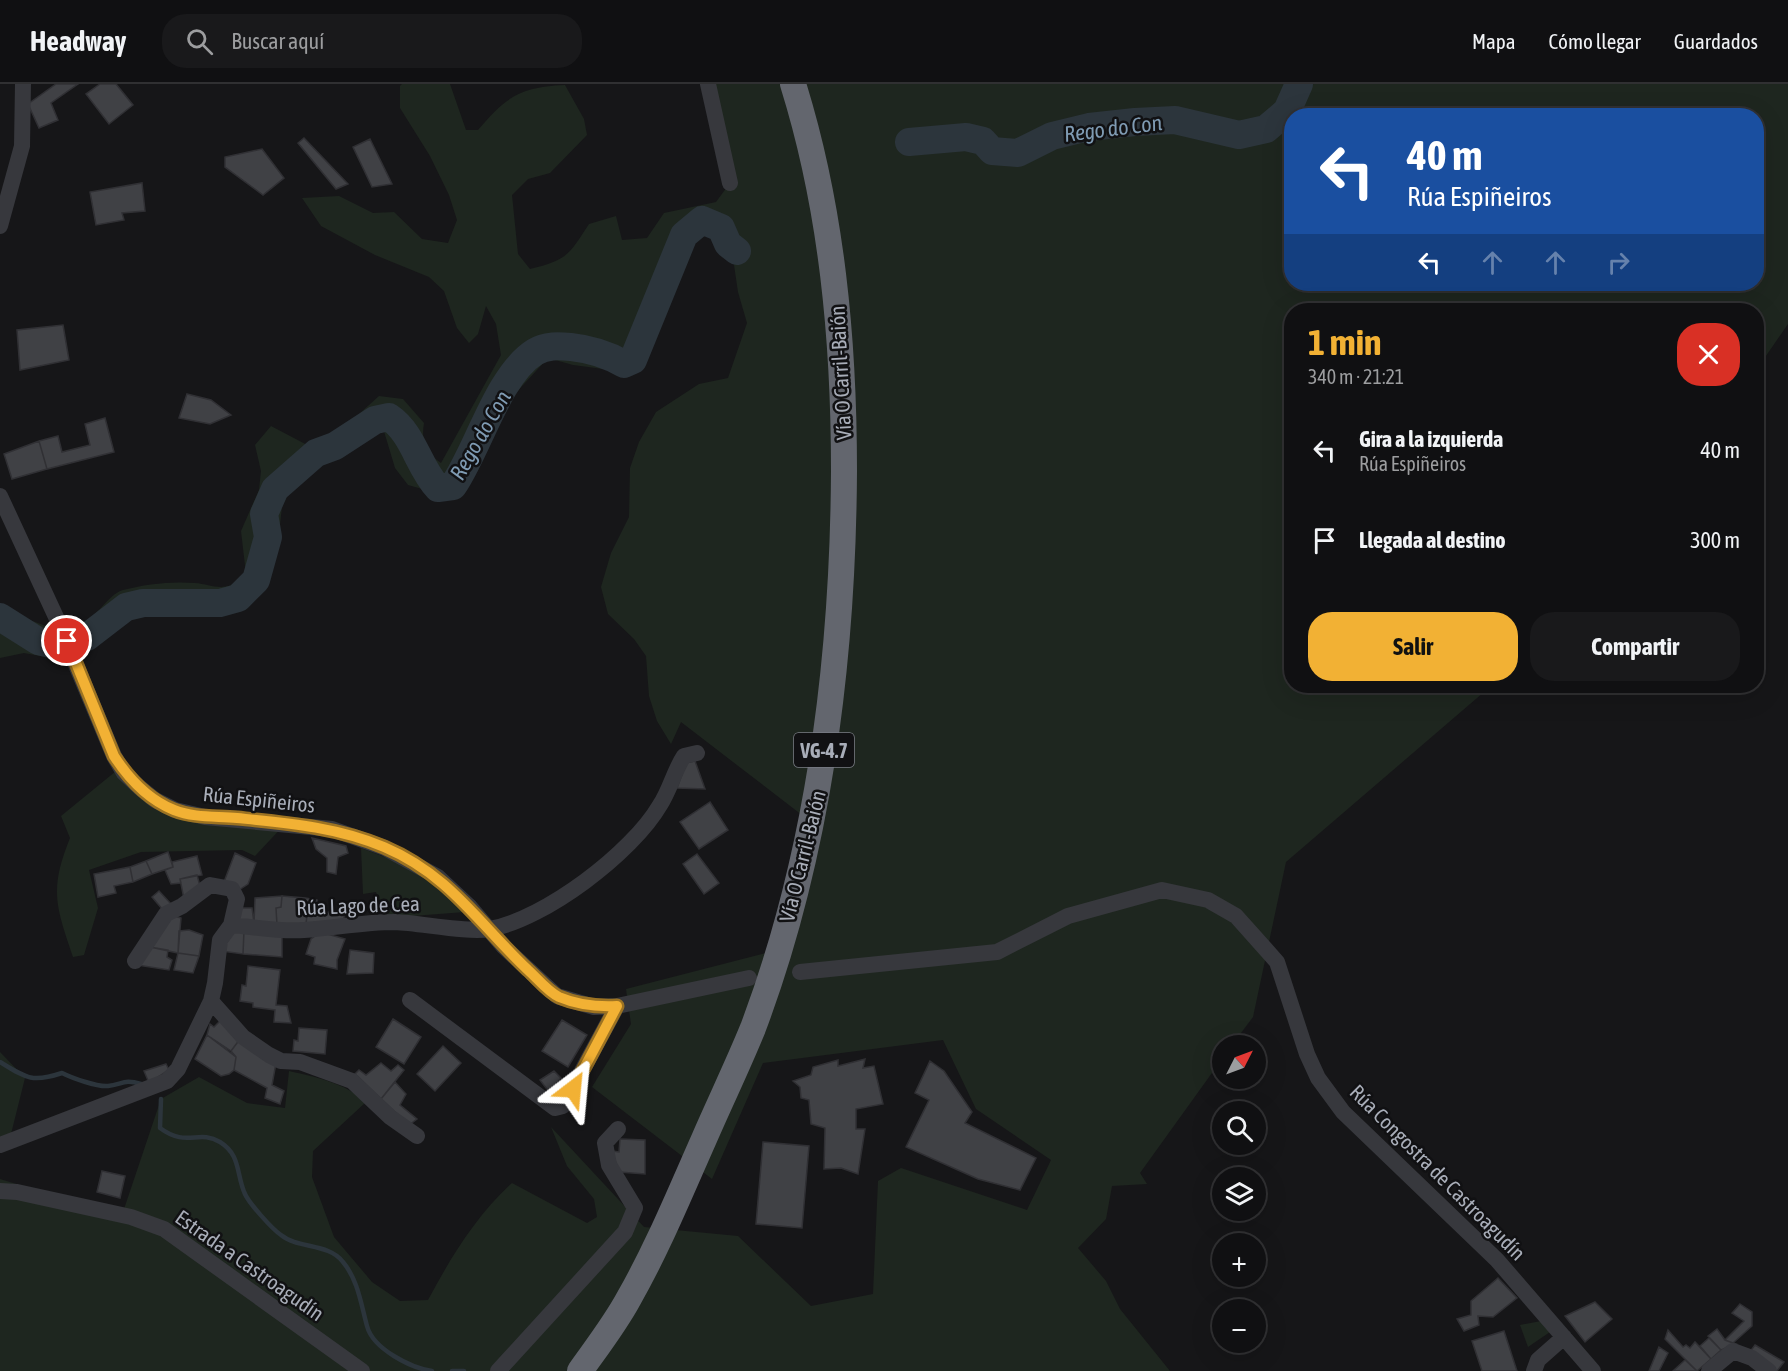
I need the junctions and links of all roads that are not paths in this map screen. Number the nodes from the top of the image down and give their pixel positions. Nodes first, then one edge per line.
1 (23, 84) edge
2 (708, 84) edge
3 (793, 84) edge
4 (730, 183) dead end
5 (0, 226) edge
6 (0, 496) edge
7 (697, 753) dead end
8 (231, 925) junction
9 (489, 929) junction
10 (135, 961) dead end
11 (800, 972) dead end
12 (748, 978) dead end
13 (410, 1000) dead end
14 (211, 1001) junction
15 (617, 1006) junction
16 (618, 1129) dead end
17 (417, 1136) dead end
18 (0, 1145) edge
19 (0, 1191) edge
20 (1564, 1338) junction
21 (362, 1371) edge
22 (498, 1371) edge
23 (580, 1371) edge
24 (1534, 1371) edge
25 (1593, 1371) edge
26 (1709, 1371) edge
27 (1768, 1371) edge

1 - 5 street
2 - 4 street
3 - 23 highway, Vía O Carril-Baión / VG-4.7
6 - 9 street, Rúa Espiñeiros
7 - 9 street, Rúa Lago de Cea
8 - 9 street, Rúa Lago de Cea
8 - 10 street
8 - 14 street
9 - 15 street, Rúa Espiñeiros
11 - 20 street, Rúa Congostra de Castroagudín
12 - 15 street, Rúa Espiñeiros
13 - 15 street
14 - 17 street
14 - 18 street
16 - 22 street
19 - 21 street, Estrada a Castroagudín
20 - 24 street
20 - 25 street, Rúa Congostra de Castroagudín
26 - 27 street

